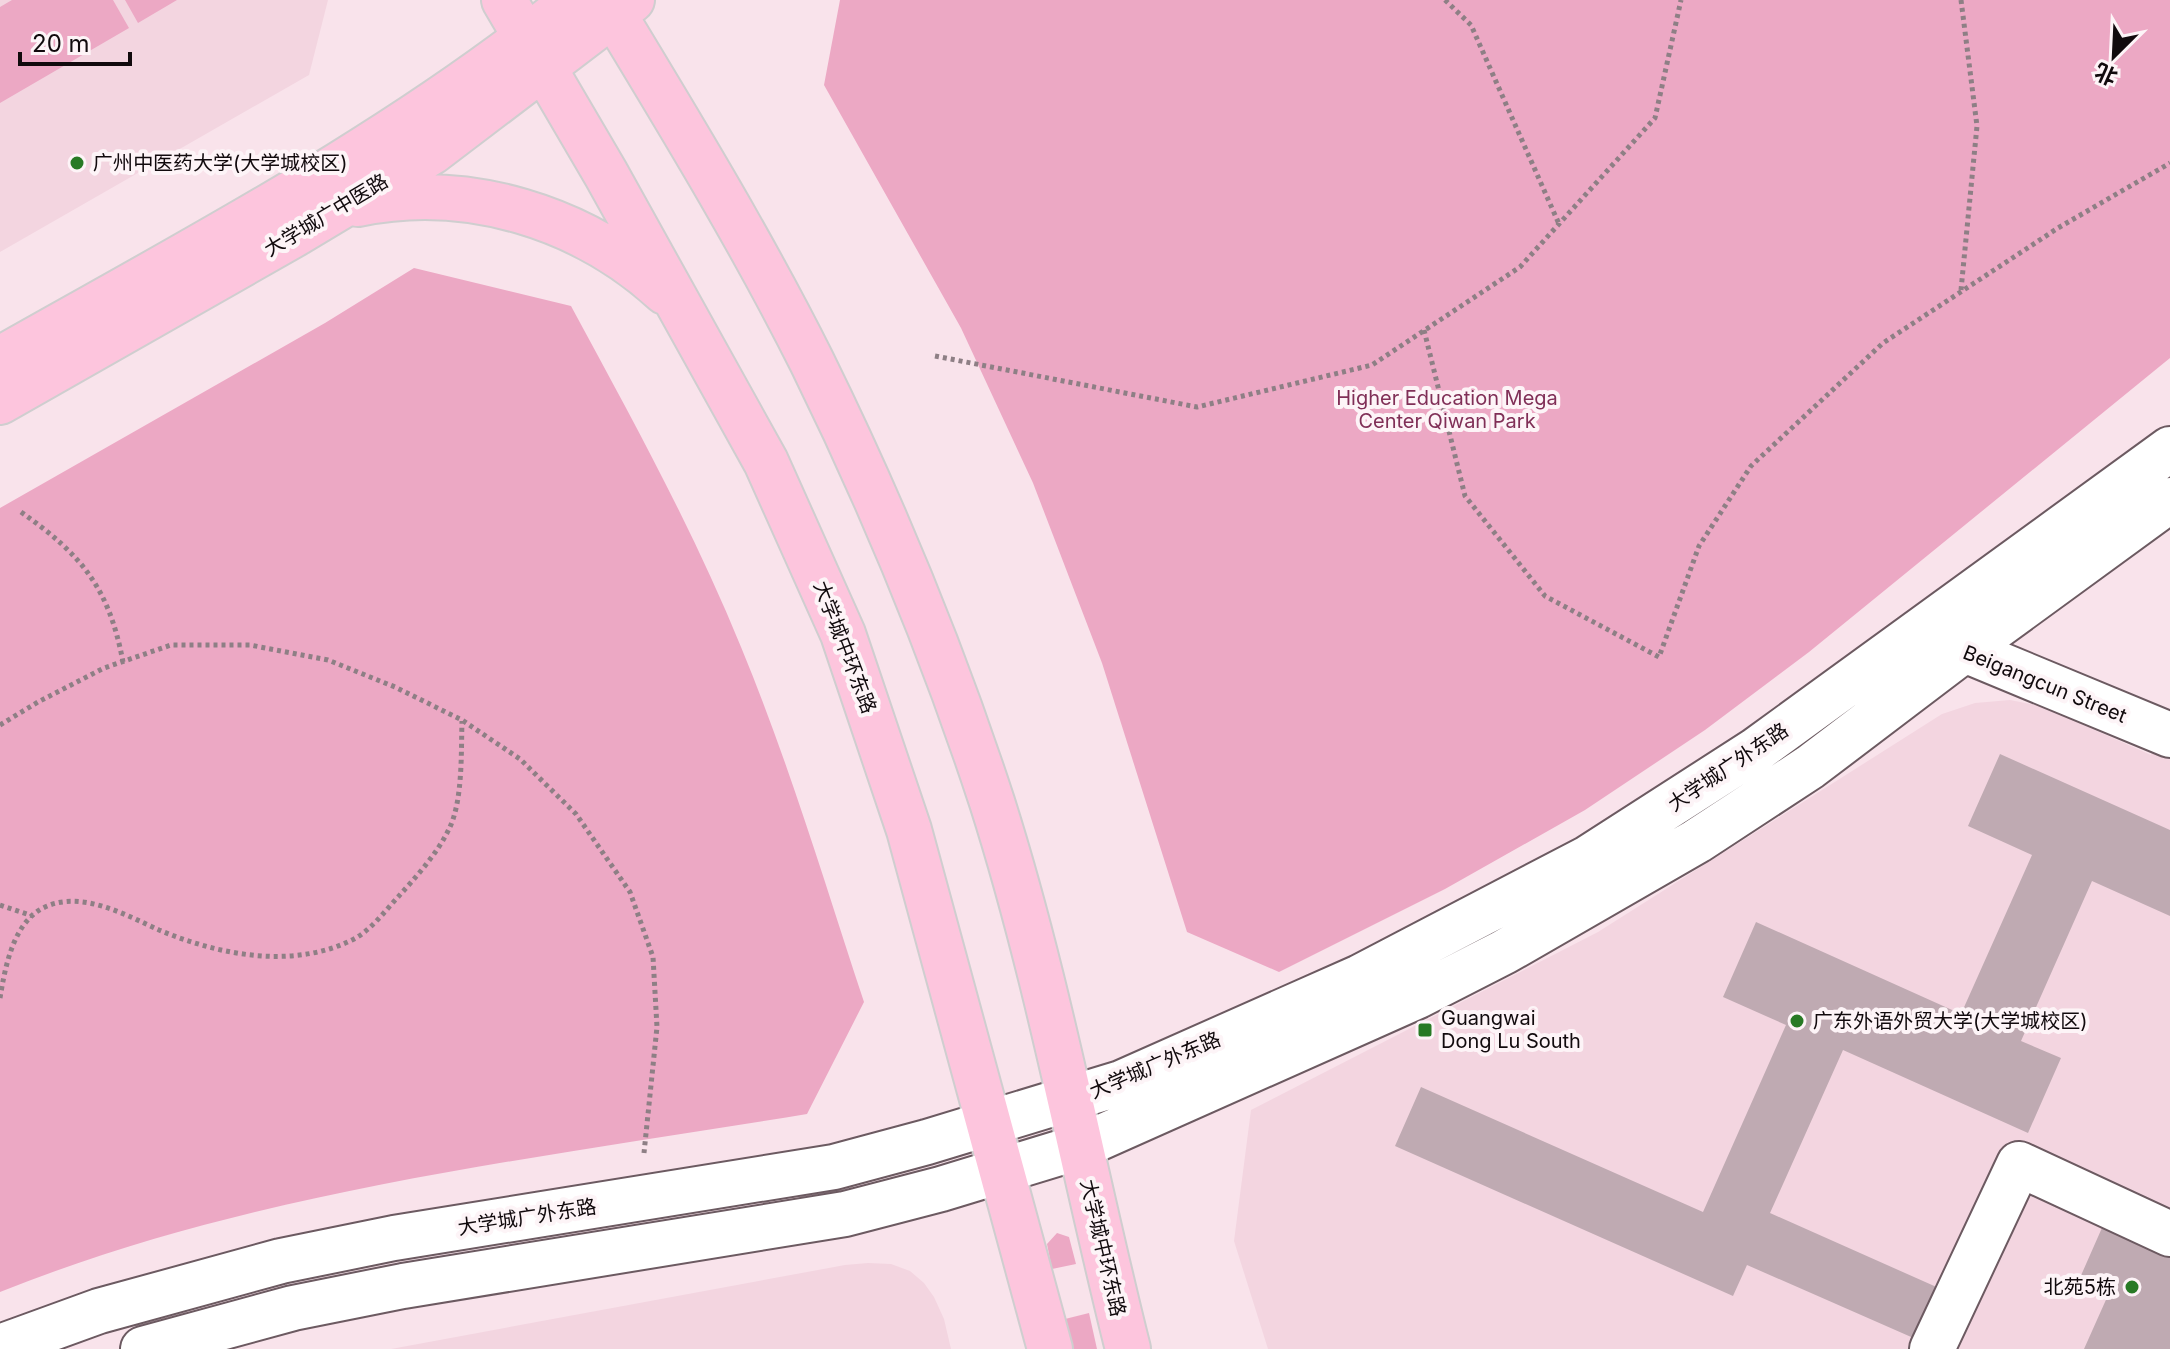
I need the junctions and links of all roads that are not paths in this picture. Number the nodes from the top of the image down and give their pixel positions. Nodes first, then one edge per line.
1 (504, 0) edge
2 (574, 0) edge
3 (617, 5) edge
4 (535, 53) junction
5 (340, 208) junction
6 (678, 304) junction
7 (0, 359) edge
8 (0, 402) edge
9 (2170, 449) edge
10 (2170, 500) edge
11 (1922, 631) junction
12 (1963, 651) junction
13 (2170, 735) edge
14 (1068, 1100) junction
15 (990, 1124) junction
16 (1079, 1147) junction
17 (1003, 1171) junction
18 (2170, 1234) edge
19 (0, 1347) edge
20 (143, 1349) edge
21 (1050, 1349) edge
22 (1128, 1349) edge
23 (1932, 1349) edge

1 - 4 main road, 大学城中环东路
2 - 4 main road, 大学城广中医路
3 - 4 main road, 大学城广中医路
3 - 14 main road, 大学城中环东路
4 - 5 main road, 大学城广中医路
4 - 6 main road, 大学城中环东路
4 - 7 main road, 大学城广中医路
5 - 6 main road
5 - 8 main road, 大学城广中医路
6 - 15 main road, 大学城中环东路
9 - 11 street, 大学城广外东路
10 - 12 street
11 - 12 street, Beigangcun Street
11 - 14 street, 大学城广外东路
12 - 13 street, Beigangcun Street
12 - 16 street
14 - 15 street, 大学城广外东路
14 - 16 main road, 大学城中环东路
15 - 17 main road, 大学城中环东路
15 - 19 street, 大学城广外东路
16 - 17 street
16 - 22 main road, 大学城中环东路
17 - 20 street
17 - 21 main road, 大学城中环东路
18 - 23 street

